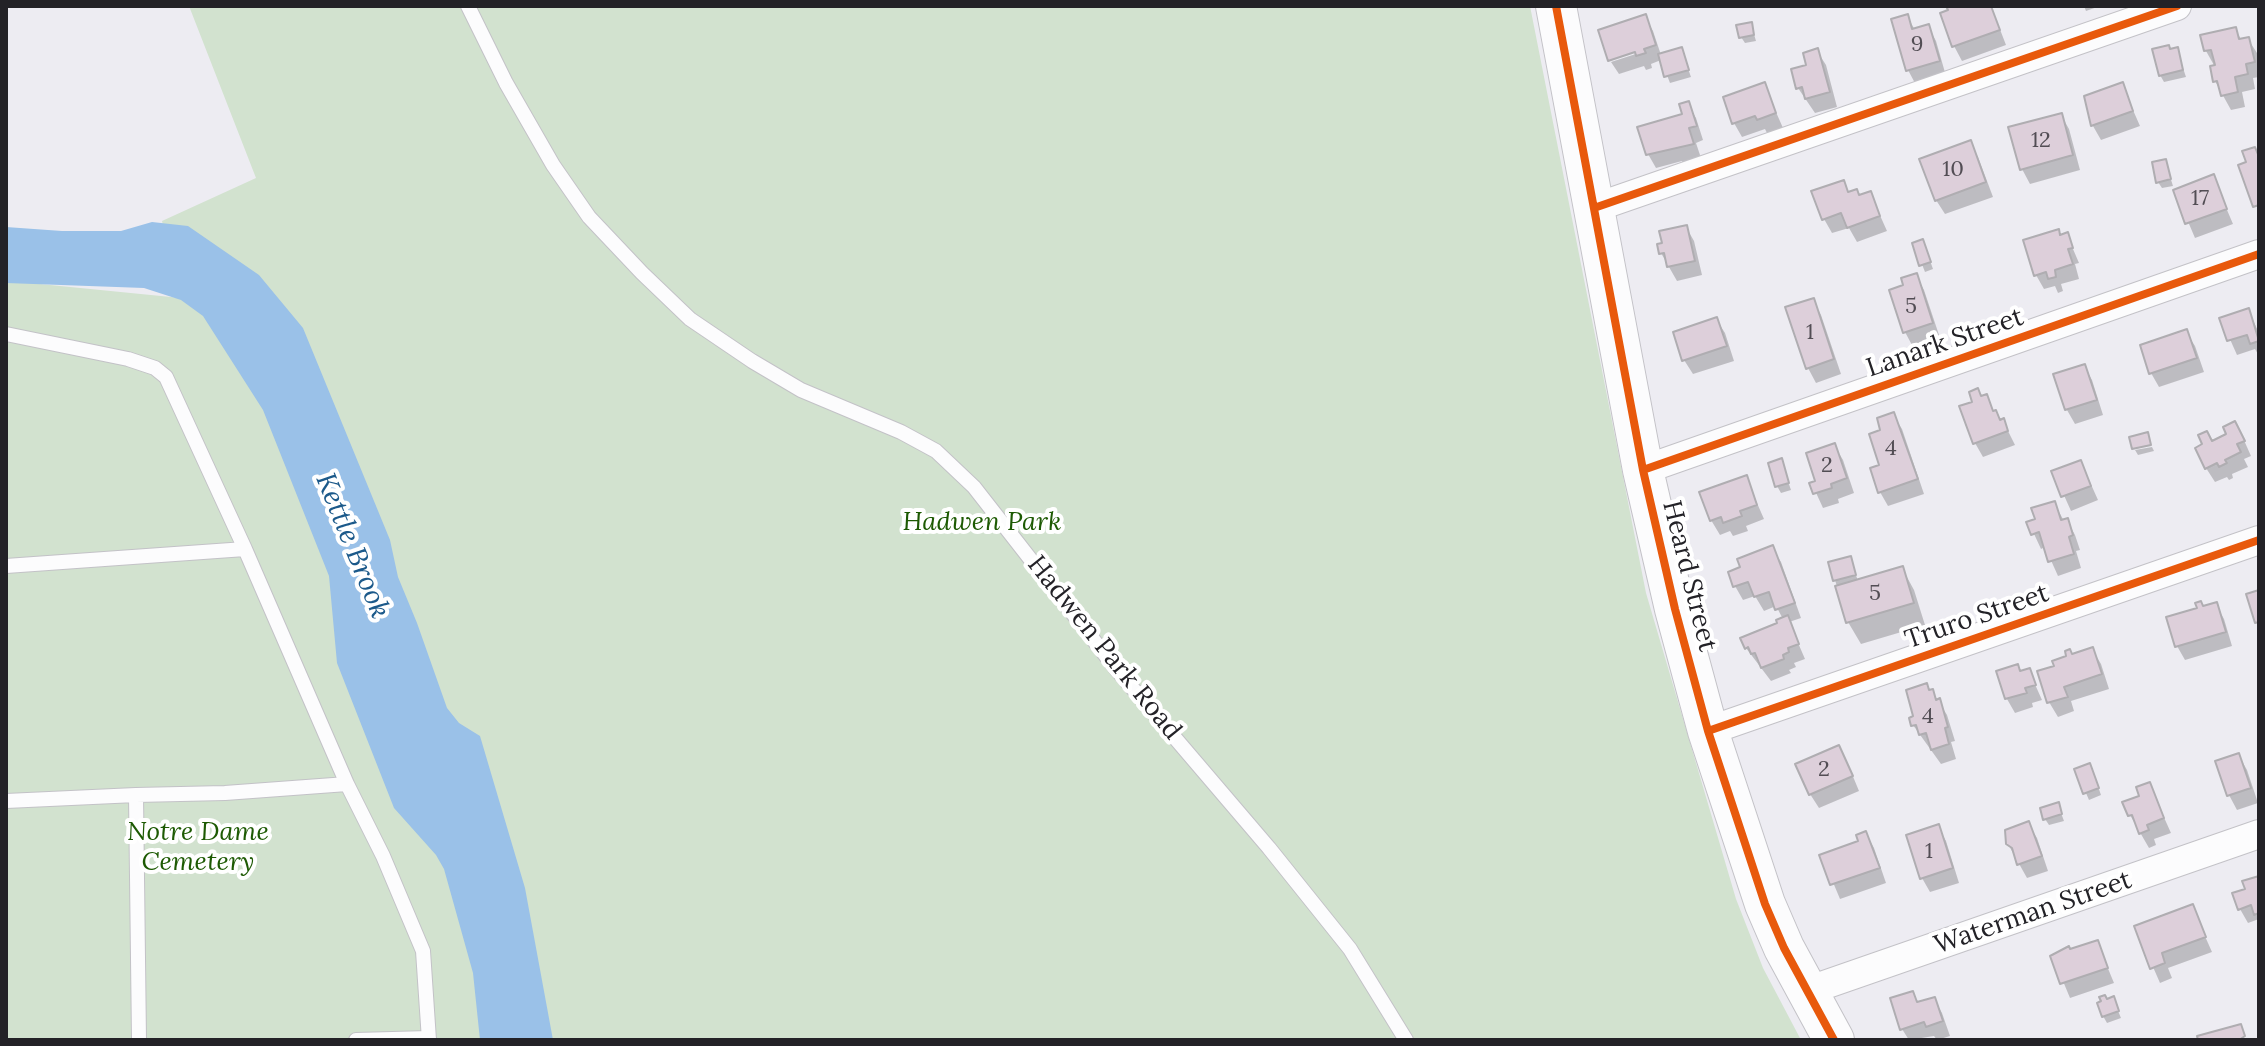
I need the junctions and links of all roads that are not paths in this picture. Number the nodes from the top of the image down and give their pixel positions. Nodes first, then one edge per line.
1 (468, 6) edge
2 (1556, 6) edge
3 (2177, 6) edge
4 (1594, 208) junction
5 (2259, 254) edge
6 (6, 334) edge
7 (1643, 470) junction
8 (2259, 540) edge
9 (245, 549) junction
10 (6, 566) edge
11 (1708, 731) junction
12 (347, 784) junction
13 (136, 795) junction
14 (6, 801) edge
15 (2259, 834) edge
16 (1807, 991) junction
17 (429, 1039) edge
18 (139, 1040) edge
19 (356, 1040) edge
20 (1406, 1040) edge
21 (1834, 1040) edge

1 - 20 lane, Hadwen Park Road
2 - 4 street, Heard Street
3 - 4 street
4 - 7 street, Heard Street
5 - 7 street, Lanark Street
6 - 9 lane
7 - 11 street, Heard Street
8 - 11 street, Truro Street
9 - 10 lane
9 - 12 lane
11 - 16 street, Heard Street
12 - 13 lane
12 - 17 lane
13 - 14 lane
13 - 18 lane
15 - 16 street, Waterman Street
16 - 21 street, Heard Street
17 - 19 lane

